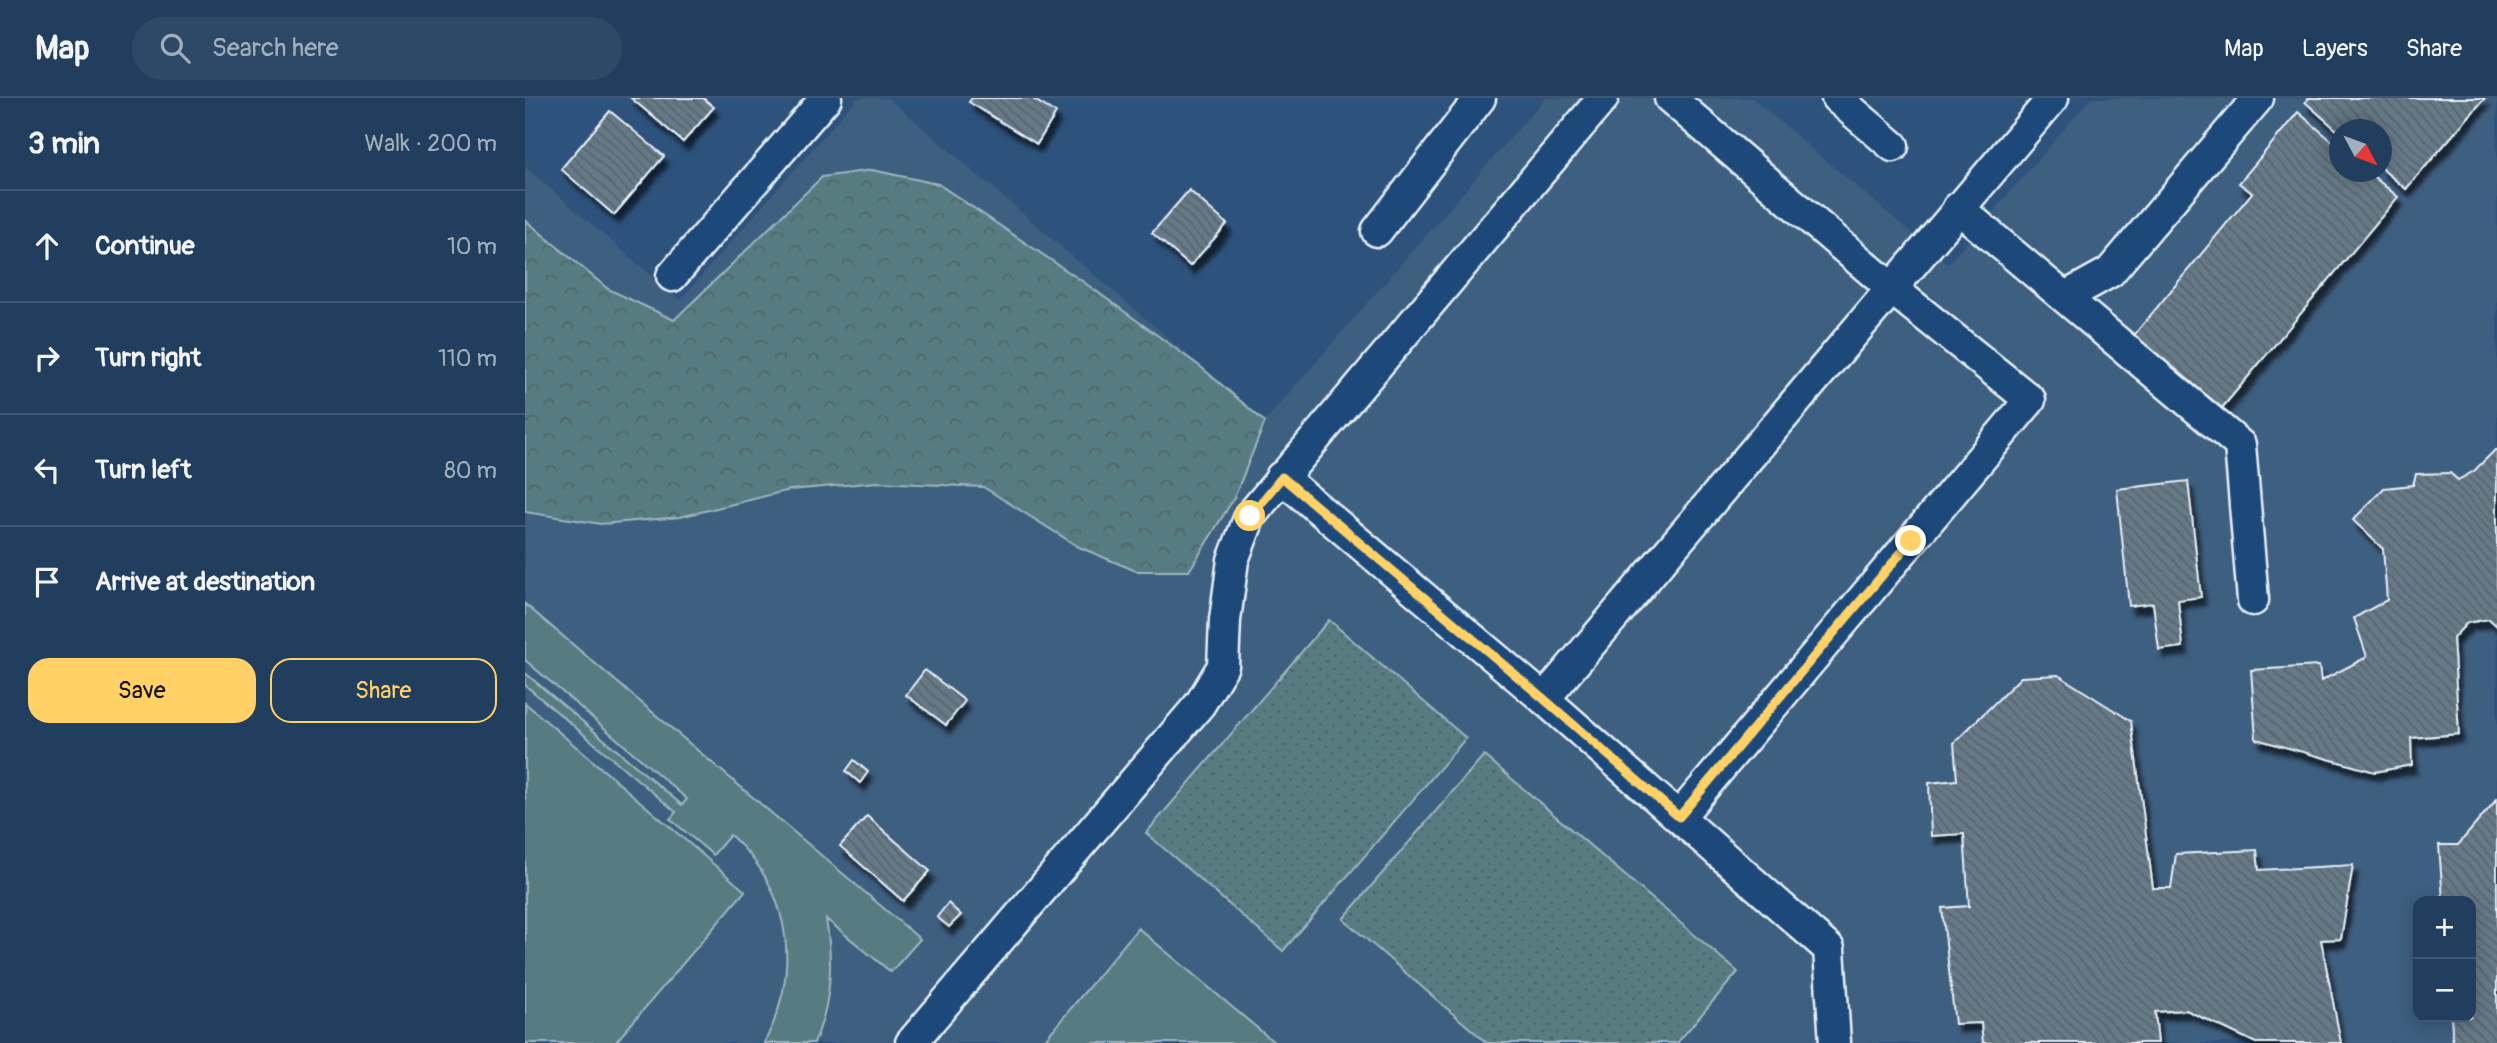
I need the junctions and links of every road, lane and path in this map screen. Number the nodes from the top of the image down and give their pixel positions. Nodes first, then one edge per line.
1 (826, 98) edge
2 (1479, 98) edge
3 (1603, 98) edge
4 (1670, 98) edge
5 (1837, 98) edge
6 (2053, 98) edge
7 (2258, 98) edge
8 (1893, 146) dead end
9 (1958, 208) junction
10 (1377, 231) dead end
11 (672, 275) dead end
12 (1891, 288) junction
13 (2066, 297) junction
14 (1282, 477) junction
15 (2253, 600) dead end
16 (1544, 699) junction
17 (1679, 817) junction
18 (911, 1043) edge
19 (1835, 1043) edge

1 - 11 street
2 - 10 street
3 - 14 street
4 - 12 street
5 - 8 street
6 - 9 street
7 - 13 street
9 - 12 street
9 - 13 street
12 - 16 street
12 - 17 street
13 - 15 street
14 - 16 street
14 - 18 street
16 - 17 street
17 - 19 street

